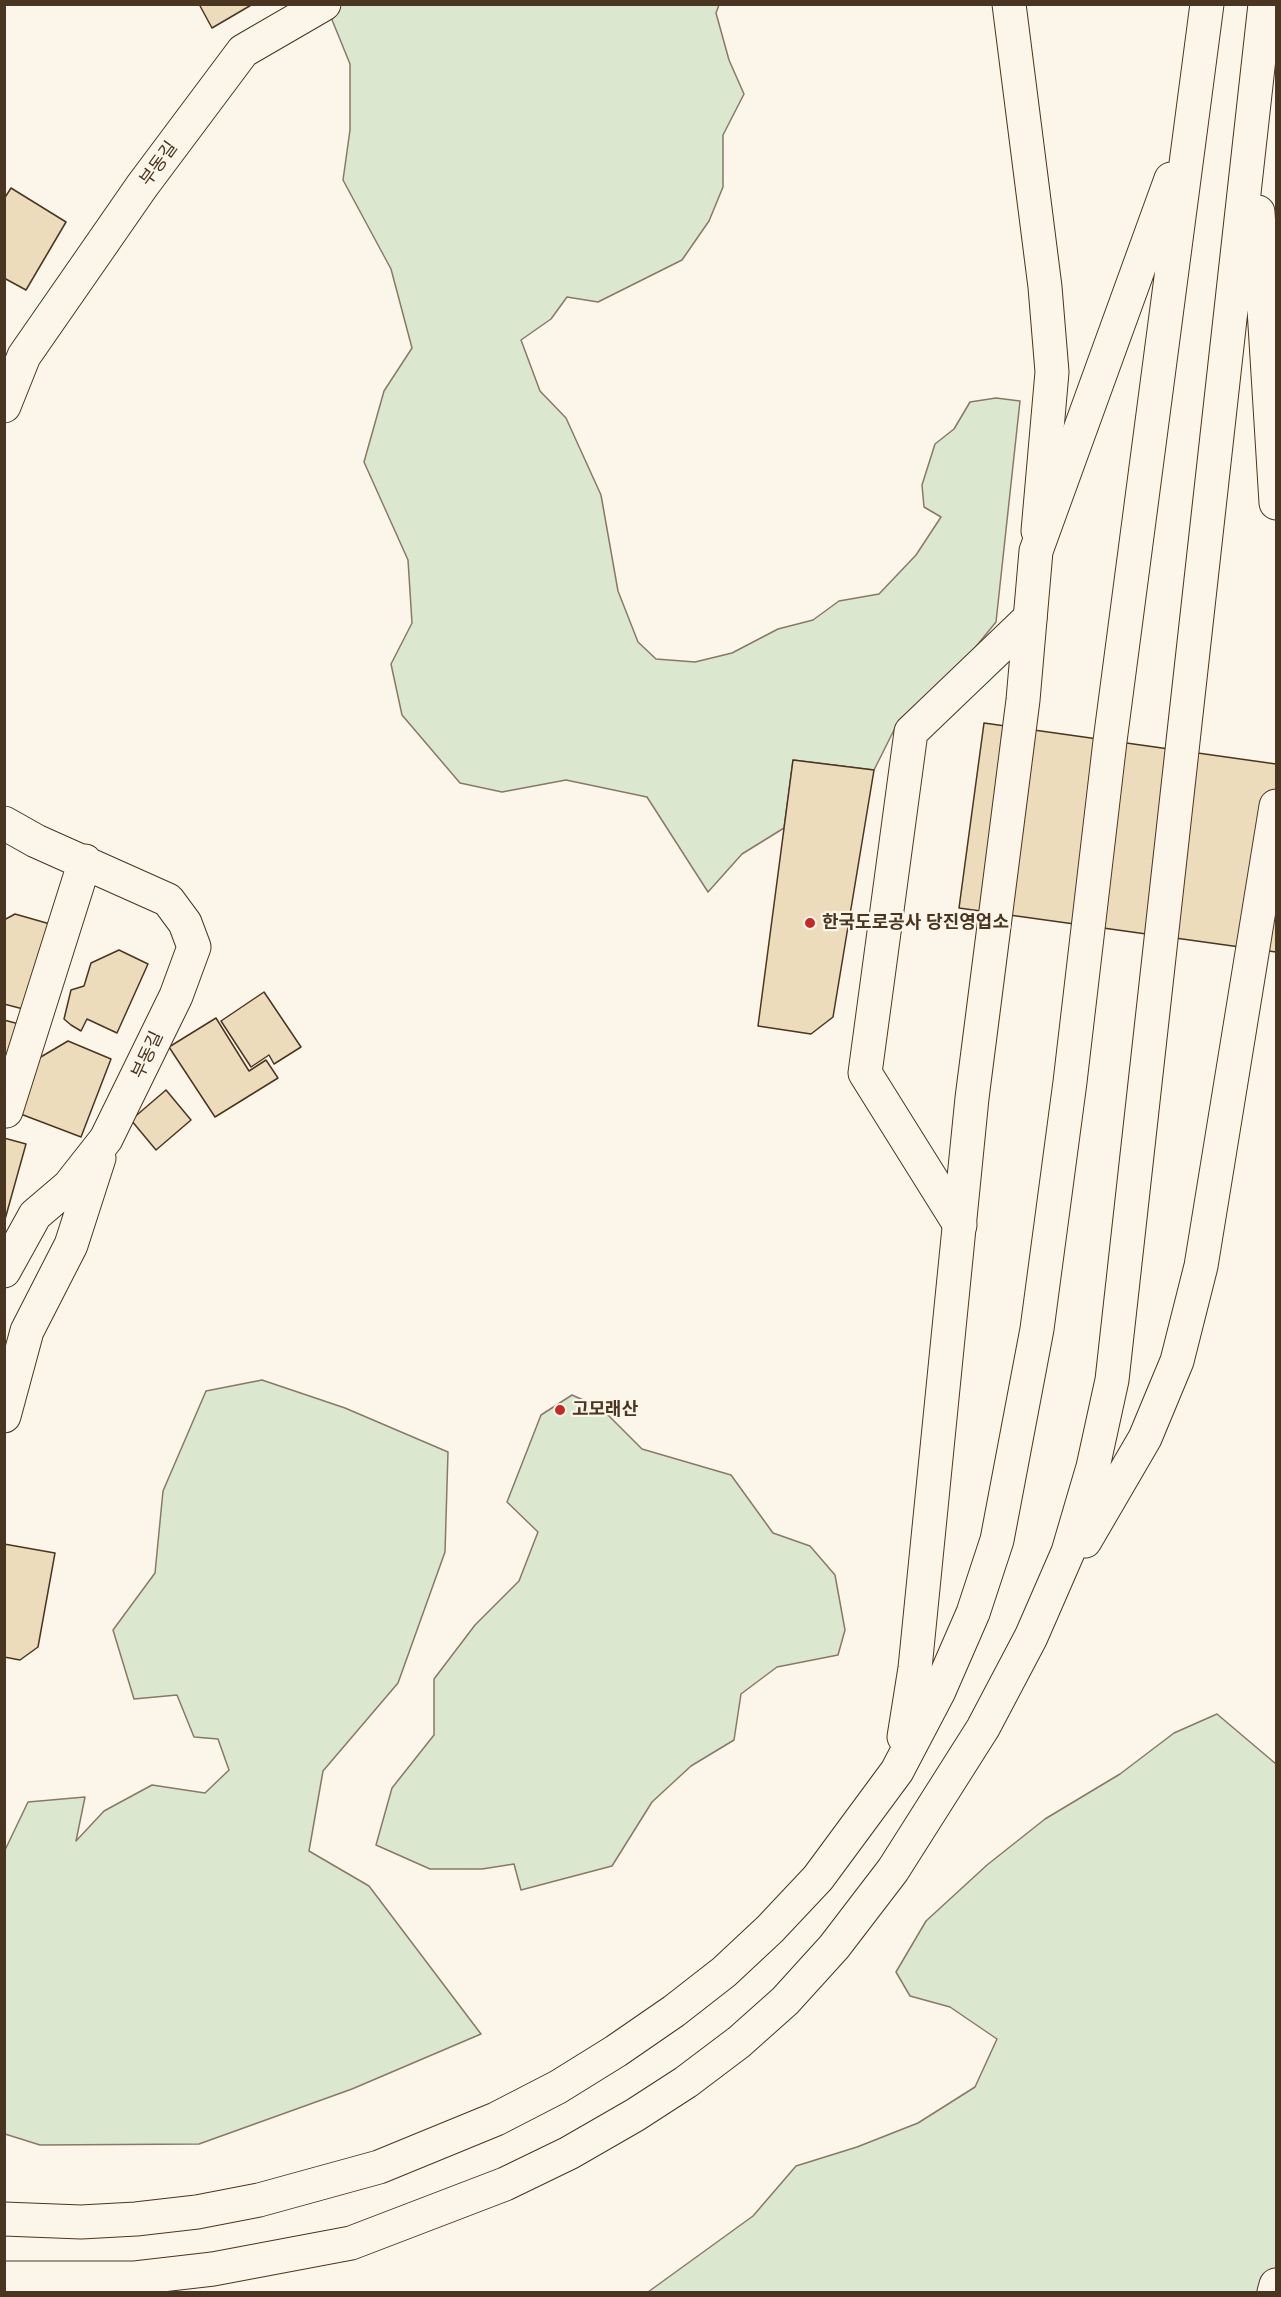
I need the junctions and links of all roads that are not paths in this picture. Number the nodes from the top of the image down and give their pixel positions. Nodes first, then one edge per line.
1 (324, 4) edge
2 (1009, 4) edge
3 (1207, 4) edge
4 (1266, 4) edge
5 (1192, 120) junction
6 (1252, 124) junction
7 (14, 349) edge
8 (4, 406) edge
9 (1276, 503) edge
10 (1036, 551) junction
11 (1030, 618) junction
12 (1276, 806) edge
13 (4, 823) edge
14 (85, 861) junction
15 (6, 1111) dead end
16 (105, 1139) junction
17 (960, 1225) junction
18 (4, 1271) edge
19 (4, 1416) edge
20 (1031, 1636) junction
21 (897, 1771) junction
22 (4, 2219) edge
23 (4, 2278) edge
24 (1276, 2285) edge
25 (1274, 2292) edge

1 - 7 main road, 부동길
2 - 10 main road
3 - 5 main road
4 - 6 main road
5 - 10 main road
5 - 21 main road
6 - 9 main road
6 - 20 main road
7 - 8 main road, 부동길
10 - 11 main road
11 - 17 main road
11 - 17 main road
12 - 20 main road
13 - 14 main road, 부동길
14 - 15 main road
14 - 16 main road, 부동길
16 - 18 main road, 부동길
16 - 19 main road
17 - 21 main road
20 - 23 main road
21 - 22 main road
24 - 25 main road

